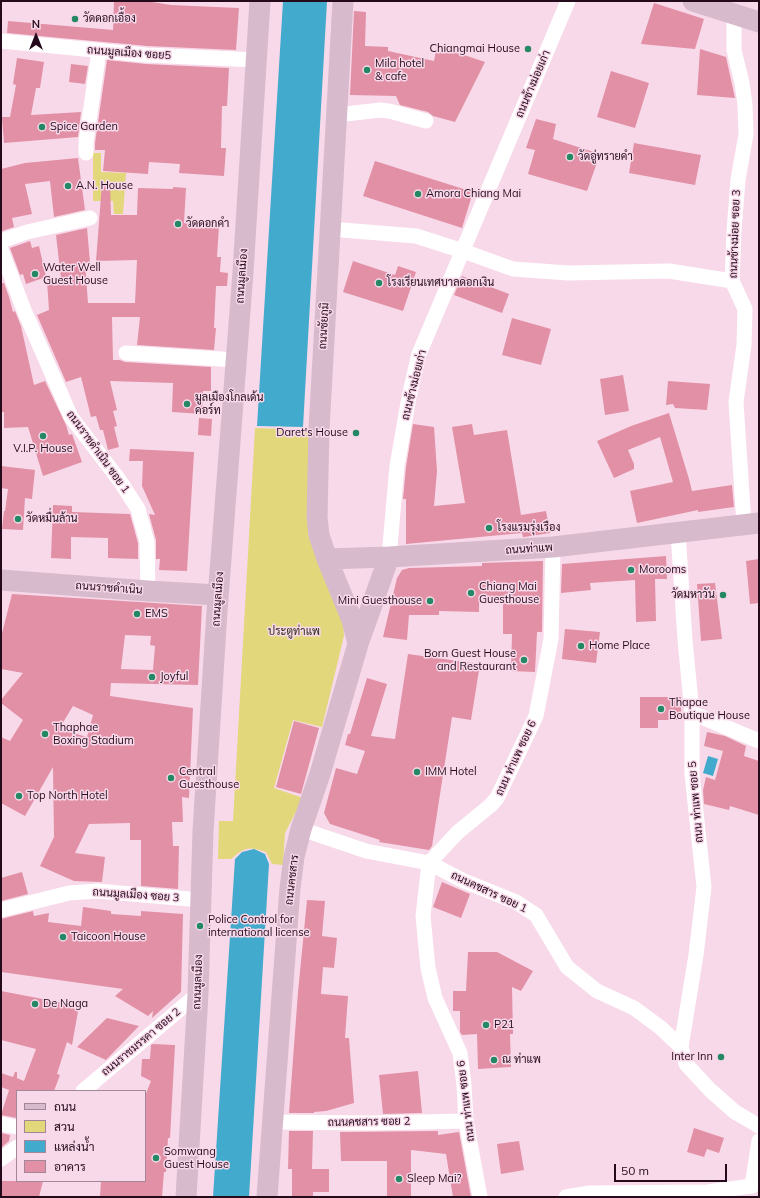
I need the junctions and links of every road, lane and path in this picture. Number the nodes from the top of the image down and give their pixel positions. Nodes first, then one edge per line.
1 (260, 1) edge
2 (342, 1) edge
3 (568, 1) edge
4 (693, 1) edge
5 (728, 8) edge
6 (759, 22) edge
7 (1, 41) edge
8 (99, 51) junction
9 (257, 60) junction
10 (337, 114) junction
11 (426, 121) dead end
12 (86, 153) dead end
13 (90, 218) dead end
14 (330, 229) junction
15 (1, 241) edge
16 (1, 250) edge
17 (463, 251) junction
18 (732, 281) junction
19 (752, 310) edge
20 (126, 353) dead end
21 (236, 360) junction
22 (752, 524) edge
23 (678, 532) junction
24 (553, 547) junction
25 (389, 557) junction
26 (327, 559) junction
27 (1, 580) edge
28 (148, 591) junction
29 (218, 595) junction
30 (358, 644) junction
31 (692, 713) junction
32 (759, 741) edge
33 (301, 829) junction
34 (429, 863) junction
35 (201, 900) junction
36 (1, 910) edge
37 (198, 994) junction
38 (681, 1047) junction
39 (84, 1090) edge
40 (466, 1120) junction
41 (272, 1122) junction
42 (1, 1124) edge
43 (759, 1126) edge
44 (16, 1127) edge
45 (759, 1141) edge
46 (16, 1148) edge
47 (1, 1159) edge
48 (755, 1188) edge
49 (707, 1194) edge
50 (186, 1197) edge
51 (267, 1197) edge
52 (480, 1197) edge
53 (566, 1197) edge

1 - 9 main road, ถนนมูลเมือง
2 - 10 main road, ถนนชัยภูมิ
3 - 17 street, ถนนช้างม่อยเก่า
4 - 5 main road
5 - 6 main road
5 - 18 street, ถนนช้างม่อย ซอย 3
7 - 8 street, ถนนมูลเมือง ซอย5
8 - 9 street, ถนนมูลเมือง ซอย5
8 - 12 street
9 - 21 main road, ถนนมูลเมือง
10 - 11 street
10 - 14 main road, ถนนชัยภูมิ
13 - 15 street
14 - 17 street
14 - 26 main road, ถนนชัยภูมิ
16 - 28 street, ถนนราชดำเนิน ซอย 1
17 - 18 street
17 - 25 street, ถนนช้างม่อยเก่า
18 - 19 street, ถนนช้างม่อย ซอย 3
19 - 22 street, ถนนช้างม่อย ซอย 3
20 - 21 street
21 - 29 main road, ถนนมูลเมือง
22 - 23 main road, ถนนท่าแพ
23 - 24 main road, ถนนท่าแพ
23 - 31 street, ถนน ท่าแพ ซอย 5
24 - 25 main road, ถนนท่าแพ
24 - 34 street, ถนน ท่าแพ ซอย 6
25 - 26 main road, ถนนท่าแพ
25 - 30 main road
26 - 30 main road, ถนนชัยภูมิ
27 - 28 main road, ถนนราชดำเนิน
28 - 29 main road, ถนนราชดำเนิน
29 - 35 main road, ถนนมูลเมือง
30 - 33 main road, ถนนคชสาร
31 - 32 street
31 - 38 street, ถนน ท่าแพ ซอย 5
33 - 34 street, ถนนคชสาร ซอย 1
33 - 41 main road, ถนนคชสาร
34 - 38 street, ถนนคชสาร ซอย 1
34 - 40 street, ถนน ท่าแพ ซอย 6
35 - 36 street, ถนนมูลเมือง ซอย 3
35 - 37 main road, ถนนมูลเมือง
37 - 39 street, ถนนราชมรรคา ซอย 2
37 - 50 main road, ถนนมูลเมือง
38 - 43 street, ถนนคชสาร ซอย 1
40 - 41 street, ถนนคชสาร ซอย 2
40 - 52 street, ถนน ท่าแพ ซอย 6
41 - 51 main road, ถนนคชสาร
42 - 44 street
45 - 48 street
46 - 47 street
48 - 49 street
49 - 53 street

